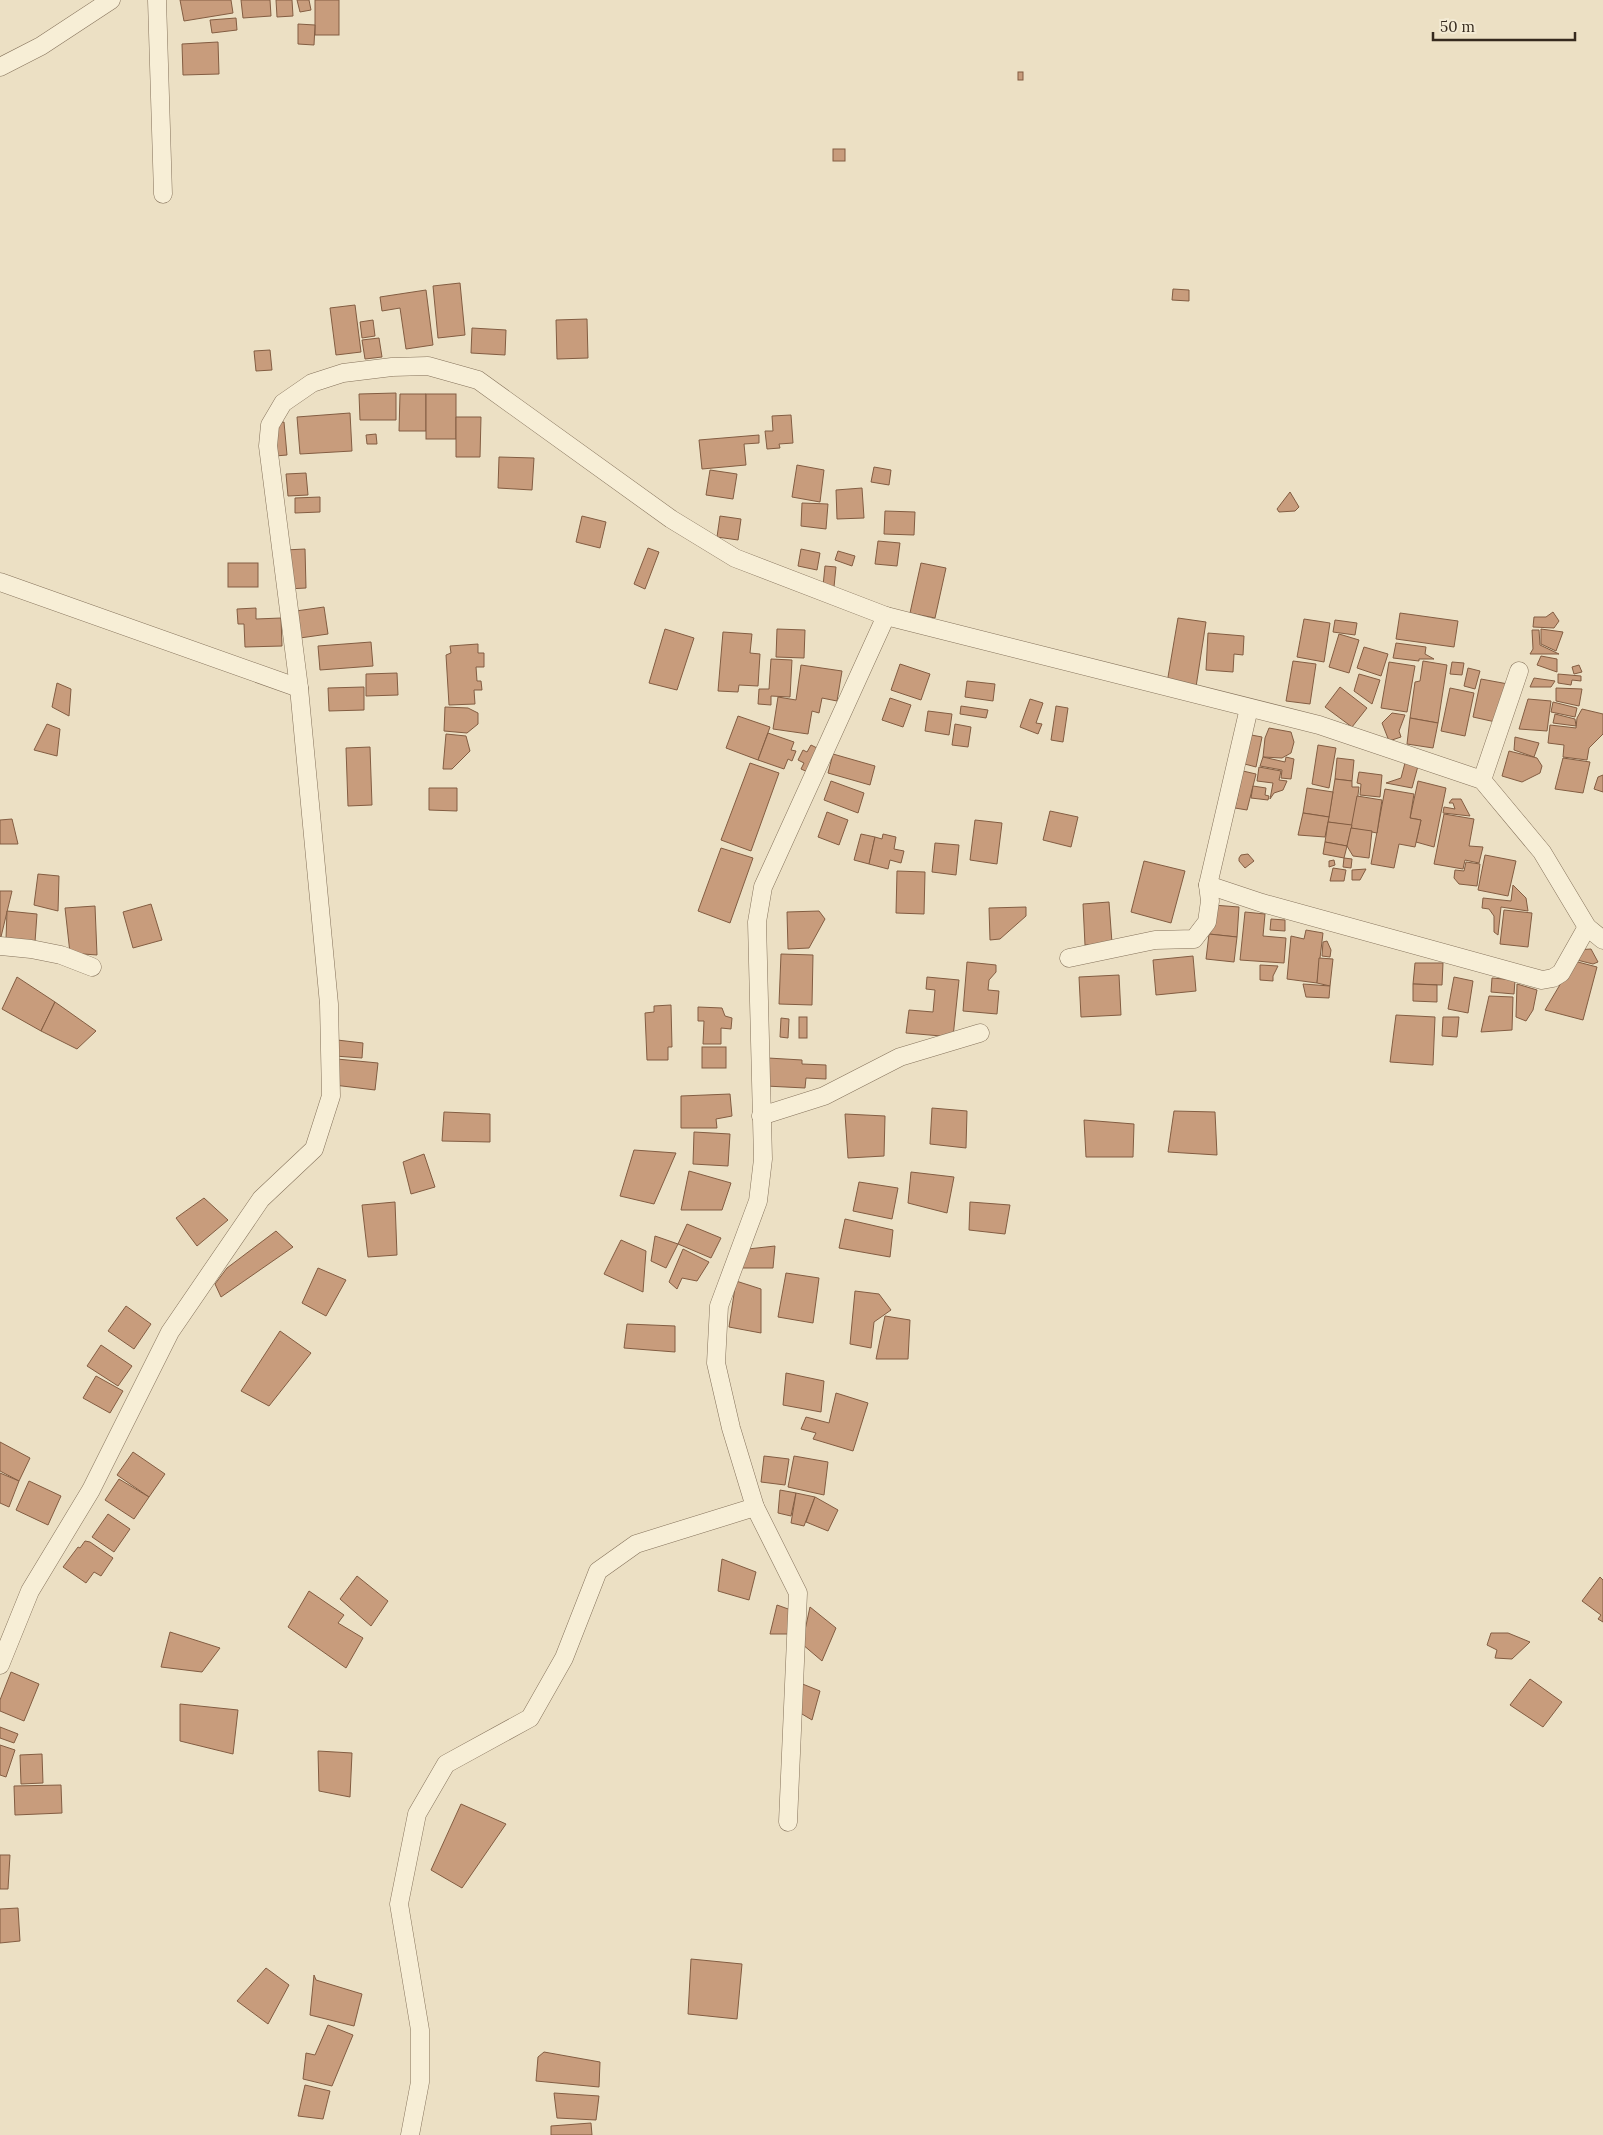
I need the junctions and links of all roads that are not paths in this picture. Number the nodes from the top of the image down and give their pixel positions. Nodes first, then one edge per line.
1 (111, 0) edge
2 (157, 0) edge
3 (0, 67) edge
4 (163, 194) dead end
5 (0, 582) edge
6 (886, 616) junction
7 (1519, 671) dead end
8 (299, 688) junction
9 (1249, 708) junction
10 (1482, 780) junction
11 (1208, 884) junction
12 (1587, 927) junction
13 (1603, 940) edge
14 (0, 946) edge
15 (1069, 958) dead end
16 (92, 967) dead end
17 (980, 1033) dead end
18 (761, 1116) junction
19 (755, 1507) junction
20 (0, 1665) edge
21 (788, 1822) dead end
22 (410, 2135) edge

1 - 3 street
2 - 4 street
5 - 8 street
6 - 8 street
6 - 9 street
6 - 18 street
7 - 10 street
8 - 20 street
9 - 10 street
9 - 11 street
10 - 12 street
11 - 12 street
11 - 15 street
12 - 13 street
14 - 16 street
17 - 18 street
18 - 19 street
19 - 21 street
19 - 22 street

